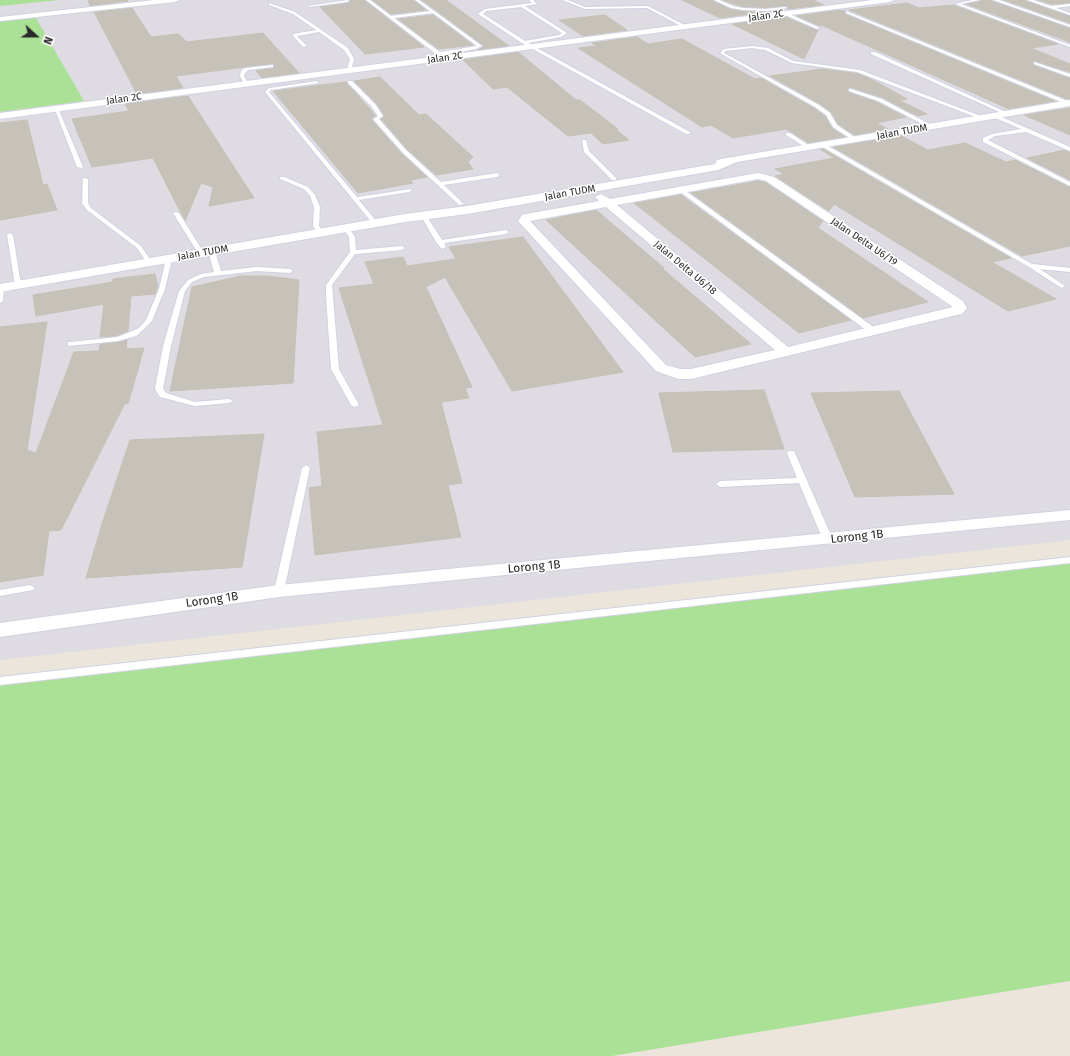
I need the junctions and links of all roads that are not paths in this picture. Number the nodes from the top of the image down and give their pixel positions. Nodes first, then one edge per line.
1 (175, 0) edge
2 (368, 0) edge
3 (418, 0) edge
4 (531, 0) edge
5 (564, 0) edge
6 (716, 0) edge
7 (890, 0) edge
8 (978, 0) edge
9 (995, 0) edge
10 (1028, 0) edge
11 (347, 1) dead end
12 (270, 4) dead end
13 (1070, 5) edge
14 (309, 6) dead end
15 (522, 6) junction
16 (1051, 8) junction
17 (785, 11) junction
18 (434, 12) junction
19 (847, 12) dead end
20 (1070, 14) edge
21 (390, 17) junction
22 (0, 19) edge
23 (1070, 26) edge
24 (686, 27) junction
25 (818, 28) dead end
26 (320, 31) junction
27 (524, 42) junction
28 (305, 46) dead end
29 (534, 46) junction
30 (1070, 46) edge
31 (873, 54) dead end
32 (441, 56) junction
33 (1036, 63) dead end
34 (271, 66) dead end
35 (354, 71) junction
36 (1070, 76) edge
37 (317, 82) dead end
38 (350, 82) dead end
39 (247, 84) junction
40 (851, 90) dead end
41 (1069, 103) edge
42 (56, 108) junction
43 (1008, 114) junction
44 (0, 116) edge
45 (995, 116) junction
46 (983, 118) junction
47 (932, 127) junction
48 (1027, 130) junction
49 (688, 133) dead end
50 (788, 134) dead end
51 (856, 140) junction
52 (584, 141) dead end
53 (823, 145) junction
54 (810, 148) junction
55 (1070, 149) edge
56 (733, 161) junction
57 (80, 167) dead end
58 (497, 175) dead end
59 (282, 178) dead end
60 (85, 179) dead end
61 (614, 179) junction
62 (438, 184) junction
63 (1070, 184) edge
64 (589, 186) junction
65 (409, 190) dead end
66 (681, 190) junction
67 (356, 199) junction
68 (607, 203) junction
69 (461, 204) junction
70 (176, 213) dead end
71 (424, 216) junction
72 (405, 218) junction
73 (376, 223) junction
74 (346, 228) junction
75 (320, 232) junction
76 (506, 232) dead end
77 (10, 234) dead end
78 (402, 248) dead end
79 (207, 252) junction
80 (353, 252) junction
81 (169, 259) junction
82 (149, 262) junction
83 (1031, 266) junction
84 (1070, 270) edge
85 (290, 271) dead end
86 (218, 273) junction
87 (18, 285) junction
88 (1062, 286) dead end
89 (1, 288) edge
90 (0, 301) edge
91 (873, 331) junction
92 (71, 344) dead end
93 (785, 351) junction
94 (229, 401) dead end
95 (355, 405) dead end
96 (791, 453) dead end
97 (306, 468) dead end
98 (802, 480) junction
99 (720, 484) dead end
100 (1070, 515) edge
101 (828, 540) junction
102 (1070, 560) edge
103 (30, 588) dead end
104 (279, 591) junction
105 (0, 593) edge
106 (0, 630) edge
107 (0, 681) edge

1 - 22 street
2 - 21 lane
3 - 18 lane
4 - 15 lane
5 - 24 lane
6 - 17 lane
7 - 17 street, Jalan 2C
8 - 30 lane
9 - 23 lane
10 - 16 lane
11 - 14 lane
12 - 26 lane
13 - 16 lane
15 - 27 lane
15 - 27 lane
16 - 20 lane
17 - 24 street, Jalan 2C
17 - 25 lane
18 - 21 lane
18 - 32 lane
19 - 41 lane
21 - 32 lane
24 - 29 street, Jalan 2C
26 - 28 lane
26 - 35 lane
27 - 29 lane
29 - 32 street, Jalan 2C
29 - 49 lane
31 - 43 lane
32 - 35 street, Jalan 2C
33 - 36 lane
34 - 39 lane
35 - 39 street, Jalan 2C
37 - 67 lane
38 - 62 lane
39 - 42 street, Jalan 2C
40 - 47 lane
41 - 43 street, Jalan TUDM
42 - 44 street, Jalan 2C
42 - 57 lane
43 - 45 street, Jalan TUDM
45 - 46 street, Jalan TUDM
45 - 48 lane
46 - 47 street, Jalan TUDM
46 - 51 lane
47 - 51 street, Jalan TUDM
48 - 55 lane
48 - 63 lane
50 - 54 lane
51 - 53 street, Jalan TUDM
52 - 61 lane
53 - 54 street, Jalan TUDM
53 - 83 lane
54 - 56 street, Jalan TUDM
56 - 61 street, Jalan TUDM
56 - 64 street, Jalan TUDM
58 - 62 lane
59 - 75 lane
60 - 82 lane
61 - 64 street, Jalan TUDM
62 - 69 lane
64 - 68 street, Jalan Delta U6/18
64 - 69 street, Jalan TUDM
64 - 71 street, Jalan TUDM
65 - 67 lane
66 - 68 street
66 - 91 lane
66 - 91 street, Jalan Delta U6/19
67 - 73 lane
68 - 93 street, Jalan Delta U6/18
68 - 93 street
69 - 72 street, Jalan TUDM
70 - 79 lane
71 - 72 street, Jalan TUDM
71 - 76 lane
72 - 73 street, Jalan TUDM
73 - 74 street, Jalan TUDM
74 - 75 street, Jalan TUDM
74 - 80 lane
75 - 79 street, Jalan TUDM
77 - 87 lane
78 - 80 lane
79 - 81 street, Jalan TUDM
79 - 86 lane
80 - 95 lane
81 - 82 street, Jalan TUDM
81 - 92 lane
82 - 87 street, Jalan TUDM
83 - 84 lane
83 - 88 lane
85 - 86 lane
86 - 94 lane
87 - 89 street, Jalan TUDM
89 - 90 lane
91 - 93 street
96 - 98 lane
97 - 104 lane
98 - 99 lane
98 - 101 lane
100 - 101 street, Lorong 1B
101 - 104 street, Lorong 1B
102 - 107 lane
103 - 105 lane
104 - 106 street, Lorong 1B

